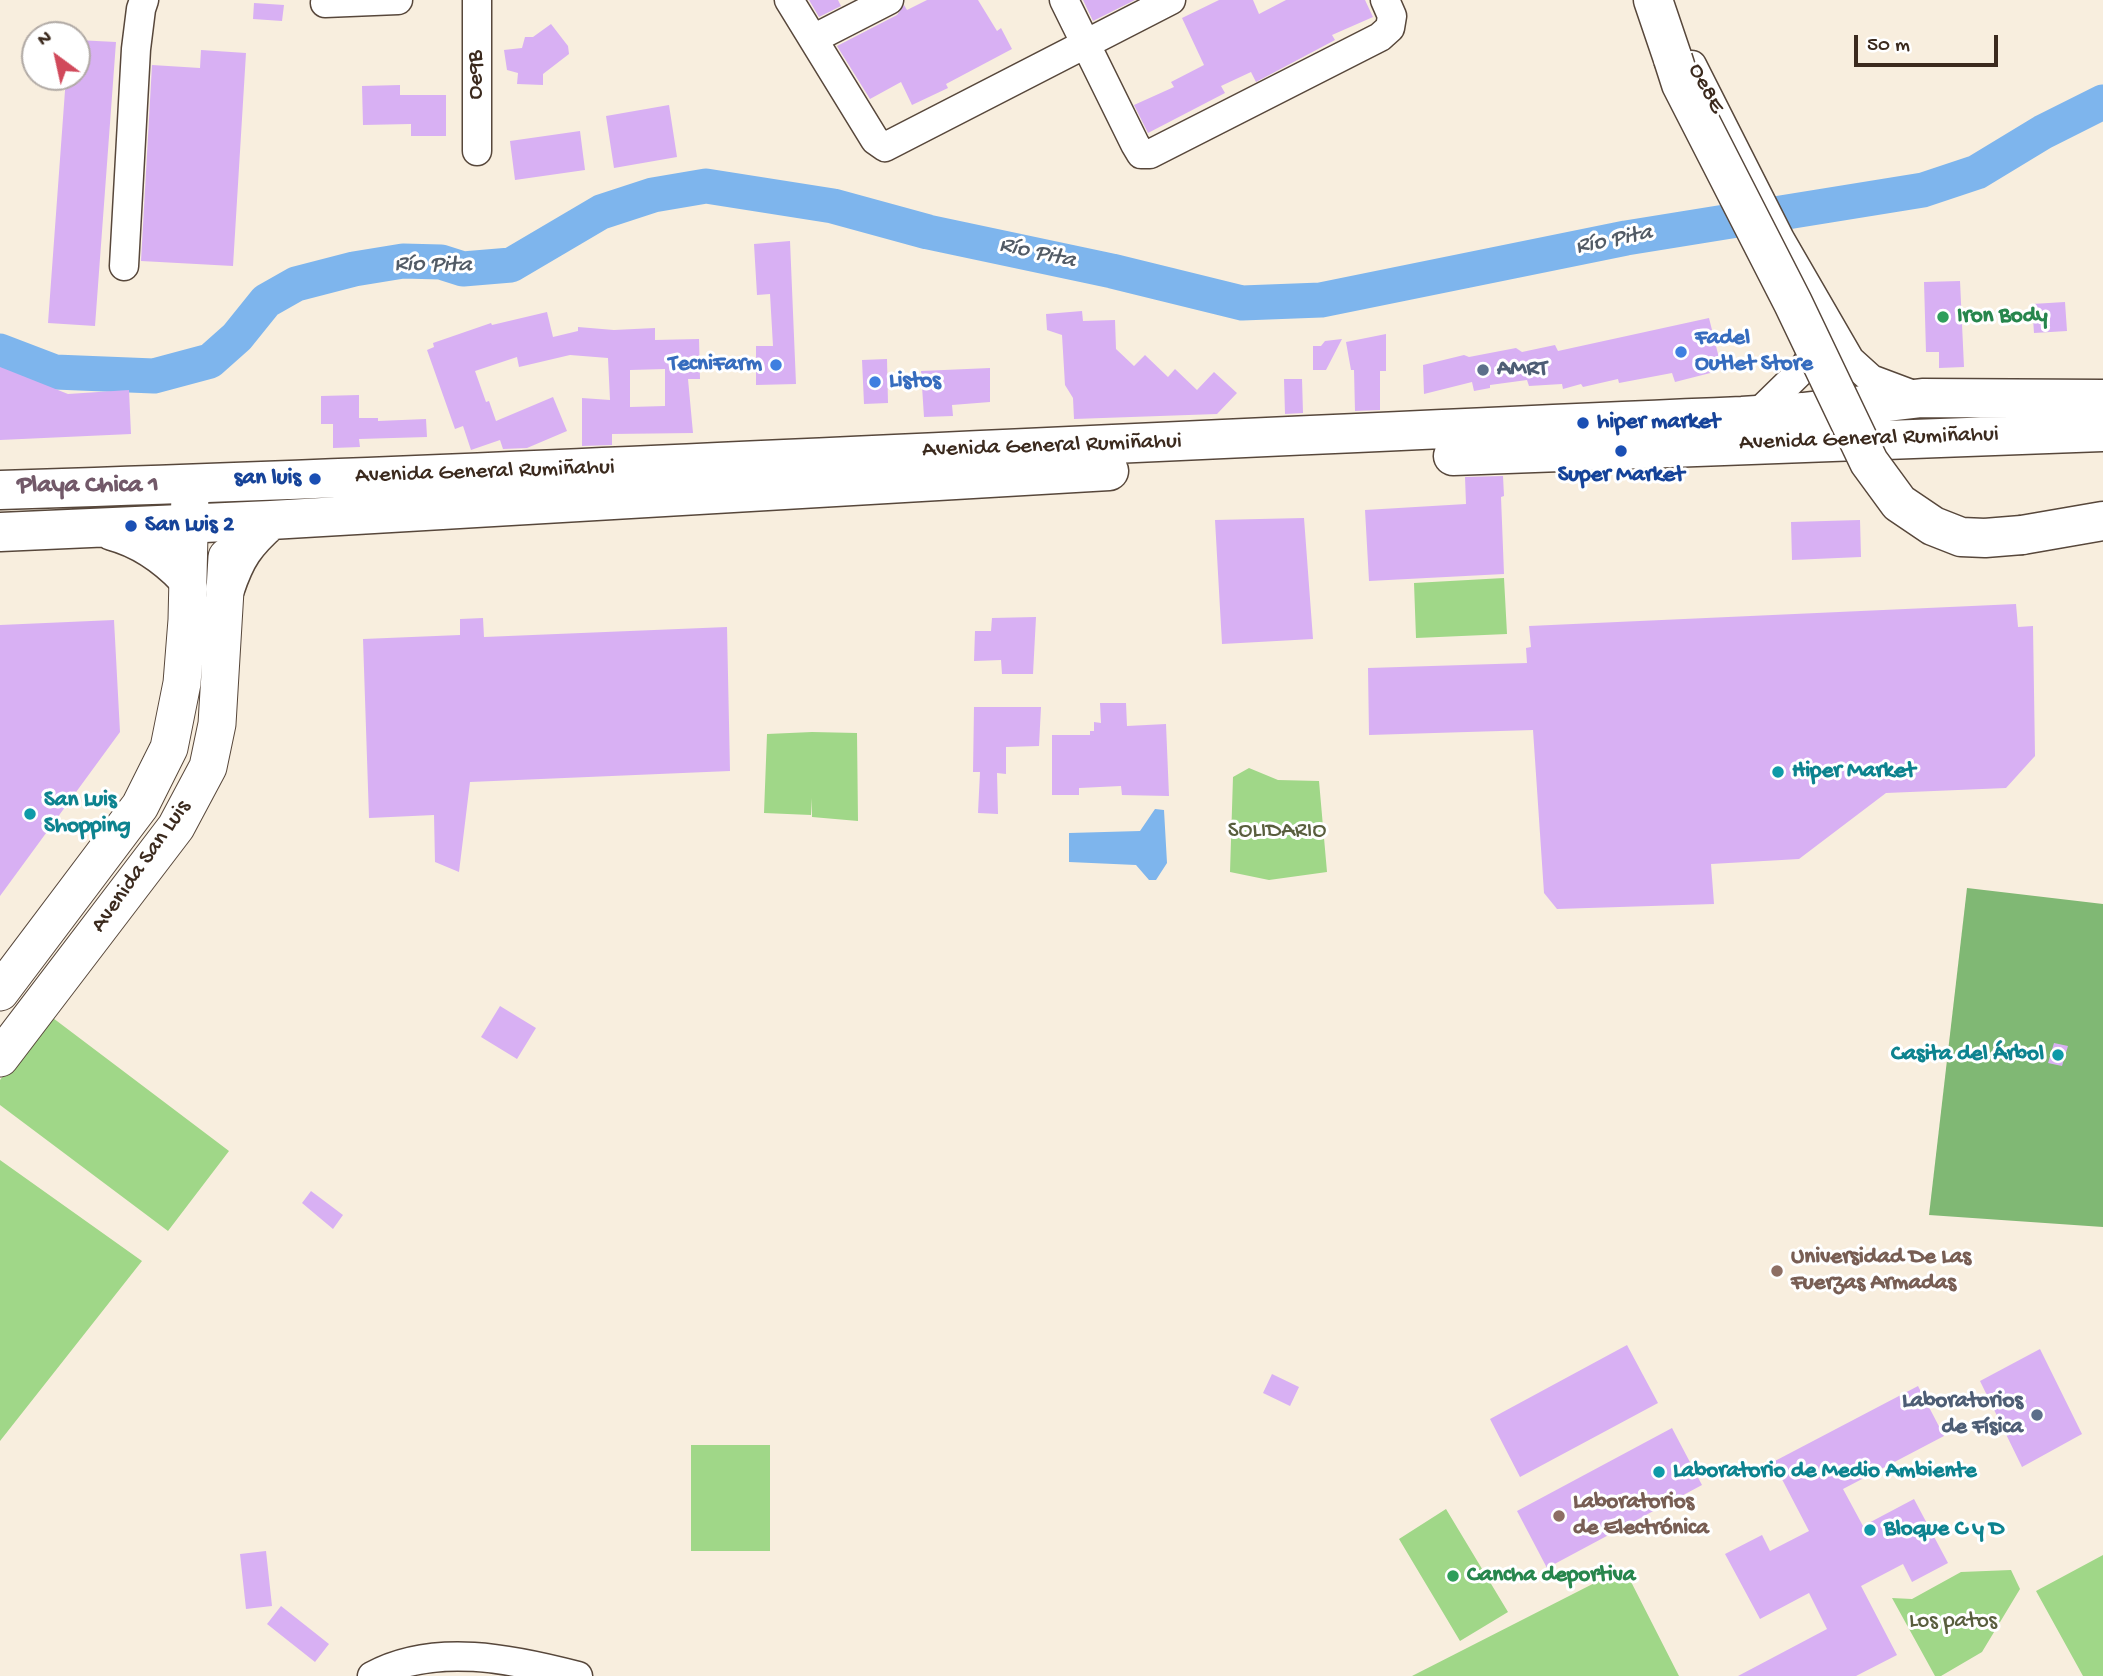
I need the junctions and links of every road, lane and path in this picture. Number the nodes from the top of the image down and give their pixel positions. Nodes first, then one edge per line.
1 (144, 0) edge
2 (398, 0) edge
3 (477, 0) edge
4 (789, 0) edge
5 (889, 0) edge
6 (1063, 0) edge
7 (1171, 0) edge
8 (1385, 0) edge
9 (1653, 0) edge
10 (1659, 0) edge
11 (324, 3) dead end
12 (813, 39) junction
13 (1086, 45) junction
14 (477, 151) dead end
15 (124, 266) dead end
16 (1830, 327) junction
17 (1923, 398) junction
18 (2103, 399) edge
19 (1756, 415) junction
20 (2103, 432) edge
21 (229, 482) junction
22 (190, 484) junction
23 (0, 490) edge
24 (271, 520) junction
25 (2103, 521) edge
26 (229, 522) junction
27 (188, 523) junction
28 (100, 528) junction
29 (0, 532) edge
30 (187, 578) junction
31 (225, 589) junction
32 (140, 806) junction
33 (176, 827) junction
34 (0, 992) edge
35 (0, 1058) edge
36 (372, 1676) edge
37 (578, 1676) edge

1 - 15 street
2 - 11 street
3 - 14 street, Oe9B
4 - 12 street
5 - 12 street
6 - 13 street
7 - 13 street
8 - 13 street
9 - 25 highway, bridge
10 - 16 street, Oe8E
12 - 13 street
16 - 17 street
16 - 19 street
17 - 18 highway, Avenida General Rumiñahui
17 - 19 highway, Avenida General Rumiñahui
19 - 21 highway, Avenida General Rumiñahui
20 - 24 highway, Avenida General Rumiñahui
21 - 22 highway, Avenida General Rumiñahui
21 - 26 main road, Avenida San Luis
22 - 23 highway, Avenida General Rumiñahui
22 - 27 main road, Avenida San Luis
24 - 26 highway, Avenida General Rumiñahui
24 - 31 highway
26 - 27 highway, Avenida General Rumiñahui
26 - 31 main road, Avenida San Luis
27 - 28 highway, Avenida General Rumiñahui
27 - 30 main road, Avenida San Luis
28 - 29 highway, Avenida General Rumiñahui
28 - 30 highway
30 - 32 main road, Avenida San Luis
31 - 33 main road, Avenida San Luis
32 - 33 main road
32 - 34 main road, Avenida San Luis
33 - 35 main road, Avenida San Luis
36 - 37 street

